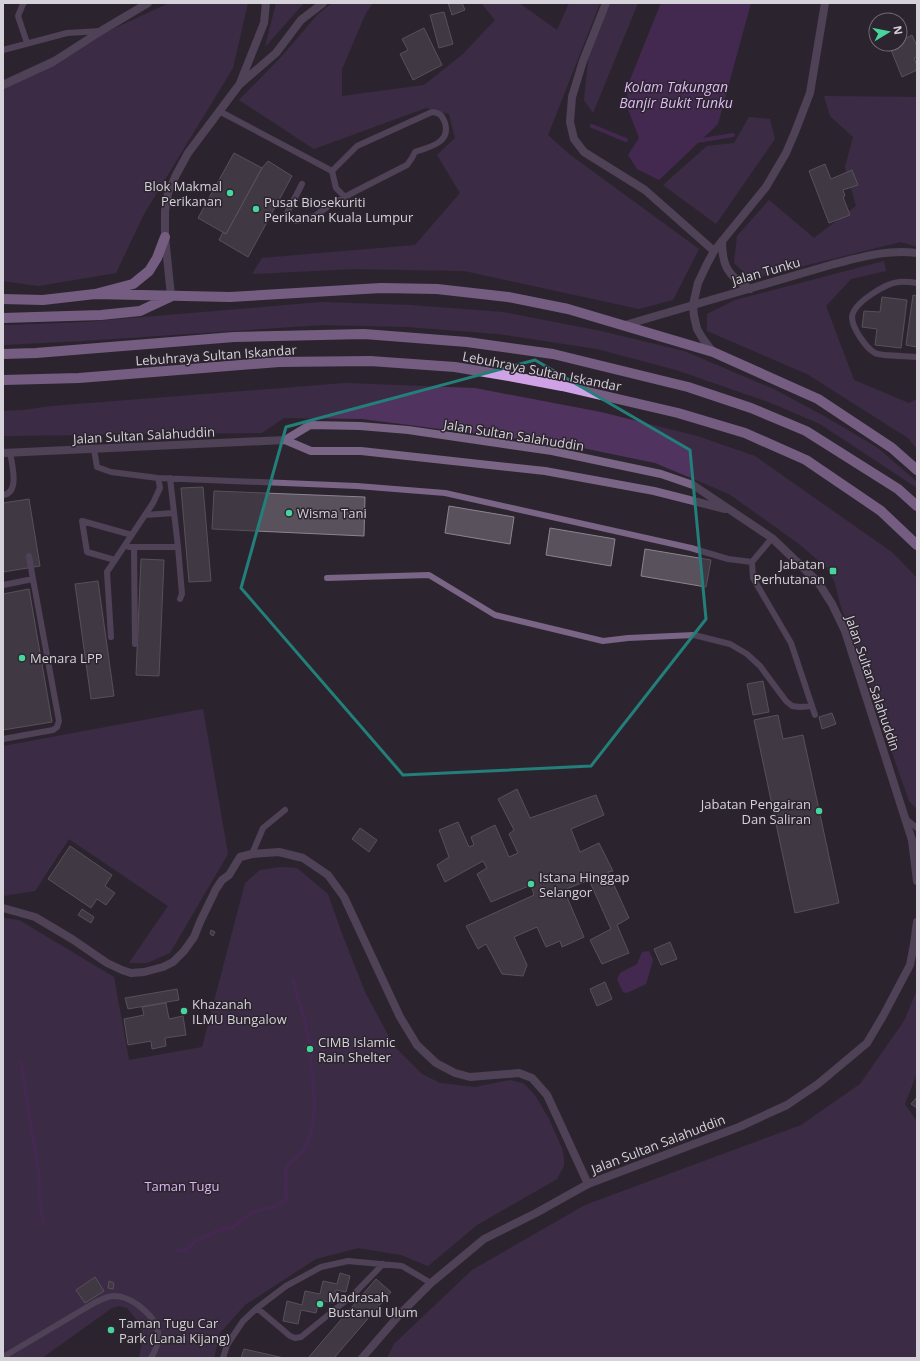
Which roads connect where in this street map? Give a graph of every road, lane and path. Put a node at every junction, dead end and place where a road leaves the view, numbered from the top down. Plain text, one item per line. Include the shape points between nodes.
1 (24, 3) edge
2 (148, 3) edge
3 (266, 3) edge
4 (323, 3) edge
5 (606, 3) edge
6 (825, 3) edge
7 (101, 31) junction
8 (27, 43) junction
9 (3, 50) edge
10 (3, 85) edge
11 (239, 85) junction
12 (219, 111) junction
13 (332, 171) junction
14 (302, 184) dead end
15 (345, 197) junction
16 (165, 237) junction
17 (722, 241) junction
18 (714, 252) junction
19 (917, 254) edge
20 (917, 283) edge
21 (750, 289) junction
22 (95, 294) junction
23 (171, 296) junction
24 (3, 299) edge
25 (693, 305) junction
26 (3, 318) edge
27 (625, 325) junction
28 (713, 352) junction
29 (3, 354) edge
30 (917, 357) edge
31 (3, 380) edge
32 (285, 440) junction
33 (94, 449) junction
34 (6, 452) edge
35 (917, 470) edge
36 (158, 478) junction
37 (170, 478) junction
38 (3, 496) edge
39 (917, 506) edge
40 (732, 511) junction
41 (174, 513) junction
42 (145, 514) junction
43 (132, 535) junction
44 (772, 538) junction
45 (917, 545) edge
46 (124, 547) junction
47 (134, 547) junction
48 (178, 547) junction
49 (29, 556) dead end
50 (115, 560) junction
51 (752, 562) junction
52 (327, 578) dead end
53 (33, 579) junction
54 (3, 584) edge
55 (180, 599) dead end
56 (111, 637) dead end
57 (135, 644) dead end
58 (812, 706) junction
59 (815, 715) dead end
60 (3, 739) edge
61 (285, 810) dead end
62 (906, 819) junction
63 (917, 828) edge
64 (252, 854) junction
65 (917, 881) edge
66 (3, 908) edge
67 (917, 922) edge
68 (588, 1184) junction
69 (383, 1264) junction
70 (431, 1283) junction
71 (258, 1308) junction
72 (3, 1357) edge
73 (151, 1358) edge
74 (223, 1358) edge
75 (362, 1358) edge

1 - 8 lane via 18,16
2 - 7 street
3 - 11 street via 264,23
4 - 11 street via 301,20 276,53
5 - 18 street via 583,60 572,97 570,122 574,139 584,152 645,190
6 - 17 street via 810,93 786,153 766,187
7 - 8 lane via 67,33
7 - 10 street via 53,62
8 - 9 lane
11 - 12 street
12 - 13 lane
12 - 16 street via 188,154 168,193
13 - 15 lane via 336,188
13 - 15 lane via 357,146 432,112 443,117 446,129 443,138 437,144 415,152 407,165
14 - 15 lane via 287,213 296,221 315,216
16 - 22 main road via 149,271 137,281
16 - 23 street
17 - 18 street
17 - 21 street via 722,254 727,269 737,281
18 - 25 street via 698,284
19 - 21 street, Jalan Tunku via 891,252 864,256
20 - 30 lane via 898,282 883,286 856,308 852,318 858,333 876,354
21 - 25 street, Jalan Tunku
22 - 23 main road
22 - 24 main road via 43,300
23 - 26 main road via 140,311 86,316
23 - 27 main road via 230,297 381,288 437,289 508,297 582,312
25 - 27 street, Jalan Tunku
25 - 28 street via 697,329
27 - 28 main road
28 - 35 main road via 818,399 892,448
29 - 39 main road, Lebuhraya Sultan Iskandar via 234,337 364,334 467,342 553,354 688,387 751,408 806,431 898,489
31 - 45 main road, Lebuhraya Sultan Iskandar via 79,378 279,362 370,361 455,367 509,376 670,412 745,433 806,460 881,511
32 - 33 street, Jalan Sultan Salahuddin
32 - 40 street, Jalan Sultan Salahuddin via 311,451 360,451 545,471 654,491
32 - 40 street, Jalan Sultan Salahuddin via 310,425 360,426 408,430 552,451 661,474 693,485
33 - 34 street, Jalan Sultan Salahuddin
33 - 36 lane via 97,467 111,472
34 - 38 lane via 14,486 12,491
36 - 37 lane
36 - 42 lane via 160,488
37 - 41 lane
37 - 51 lane via 357,486 445,493 691,548 728,559
40 - 44 street, Jalan Sultan Salahuddin
41 - 42 lane
41 - 48 lane
42 - 43 lane
43 - 46 lane
43 - 50 lane via 82,522 86,552
44 - 51 lane
44 - 62 street, Jalan Sultan Salahuddin via 818,582 836,612 845,631
46 - 47 lane
46 - 50 lane
47 - 48 lane
47 - 57 lane
48 - 55 lane via 182,594
49 - 53 lane
50 - 56 lane via 107,572
51 - 58 lane via 753,578 791,643
52 - 58 lane via 429,576 495,615 603,641 694,635 730,644 760,666 792,706
53 - 54 lane
53 - 60 lane via 59,721 53,730
58 - 59 lane
61 - 64 lane via 263,828
62 - 63 lane
62 - 65 street, Jalan Sultan Salahuddin via 912,840
64 - 66 street via 240,857 229,875 222,880 194,937 184,951 163,967 144,972 131,973 117,968 35,917
64 - 68 street via 285,853 303,858 328,875 344,897 400,1017 417,1045 436,1063 455,1073 470,1077 519,1073 532,1078 546,1095
67 - 68 street, Jalan Sultan Salahuddin via 910,965 884,1016 867,1043 818,1084 787,1105 739,1126
68 - 70 street, Jalan Sultan Salahuddin via 536,1214 484,1239
69 - 70 lane via 402,1266
69 - 71 lane via 348,1261 321,1267 286,1286
69 - 71 lane via 354,1294 301,1337 290,1336
70 - 75 street, Jalan Sultan Salahuddin
71 - 74 lane via 243,1321 227,1345
72 - 73 lane via 94,1303 114,1296 134,1302 150,1314 156,1323 158,1348

